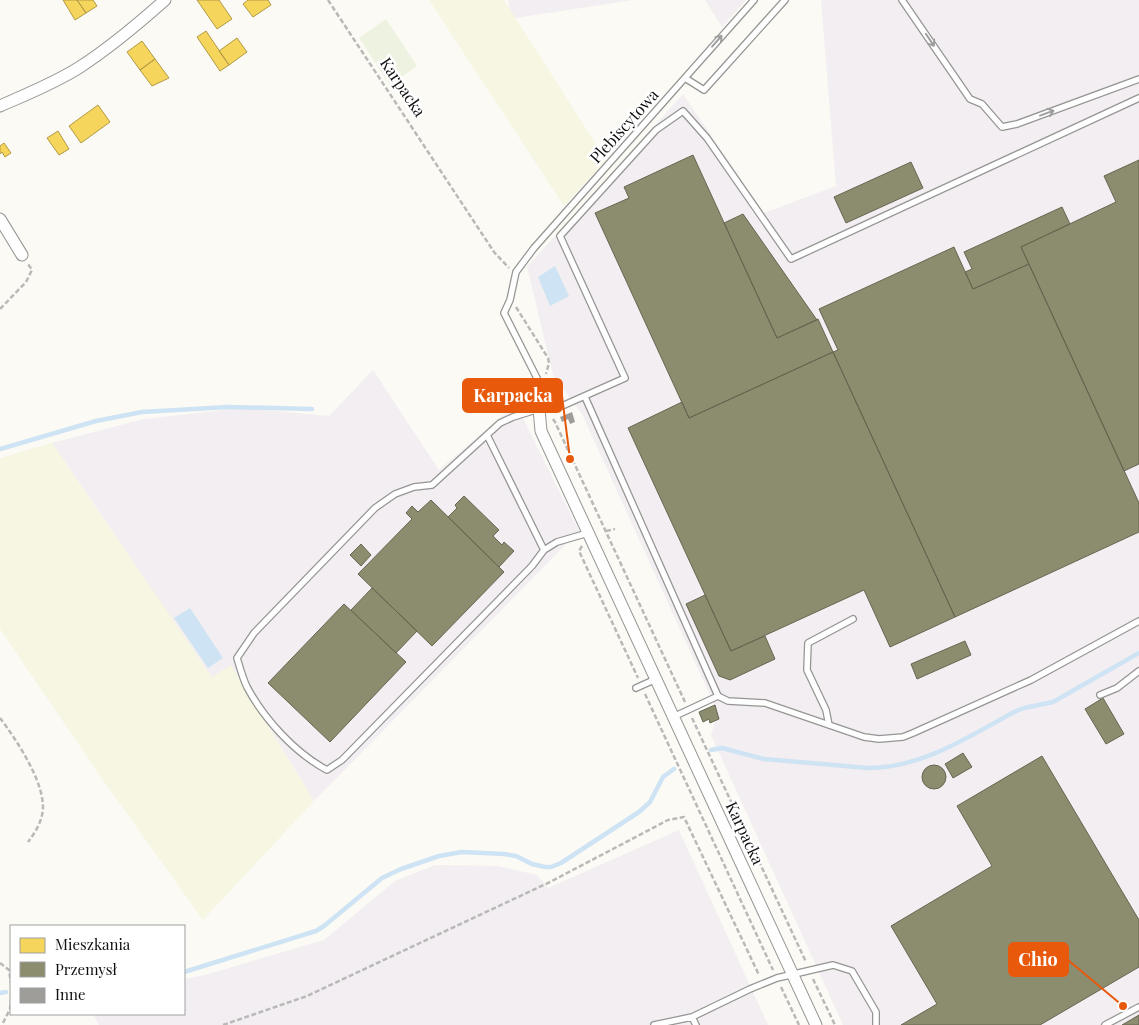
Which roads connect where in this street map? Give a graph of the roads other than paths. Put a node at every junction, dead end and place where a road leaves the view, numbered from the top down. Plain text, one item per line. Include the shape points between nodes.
1 (166, 0) edge
2 (754, 0) edge
3 (785, 0) edge
4 (902, 0) edge
5 (685, 78) junction
6 (1139, 79) edge
7 (1139, 98) edge
8 (0, 106) edge
9 (0, 219) edge
10 (22, 255) road end
11 (516, 272) joint
12 (585, 397) junction
13 (539, 409) junction
14 (487, 436) junction
15 (588, 534) junction
16 (544, 550) junction
17 (853, 619) dead end
18 (1139, 621) edge
19 (1139, 671) edge
20 (656, 679) junction
21 (639, 687) road end
22 (1100, 695) dead end
23 (718, 696) junction
24 (673, 716) junction
25 (829, 725) junction
26 (793, 974) junction
27 (1139, 1006) edge
28 (692, 1017) junction
29 (654, 1025) edge
30 (696, 1025) edge
31 (816, 1025) edge
32 (876, 1025) edge
33 (1105, 1025) edge

1 - 8 street via 128,34 80,67
5 -> 2 lane, Plebiscytowa
3 - 5 lane via 704,90
4 -> 6 lane via 970,100 982,104 1002,127
5 - 11 lane, Plebiscytowa
7 - 12 lane via 791,259 707,138 683,111 656,130 560,236 624,378
9 - 10 street
11 - 13 lane, Karpacka via 504,313 542,388
12 - 13 lane via 562,406
12 - 23 lane
13 - 14 lane via 513,417
13 - 15 street, Karpacka via 541,431
14 - 16 lane
14 - 16 lane via 432,484 395,494 375,508 254,633 237,658 246,686 268,721 312,762 327,770 342,760
15 - 16 lane via 557,542
15 - 20 street, Karpacka
17 - 25 lane via 808,643 807,670 826,710
18 - 25 lane via 1031,680 903,737 864,738
19 - 22 lane via 1117,688
20 - 21 lane
20 - 24 street, Karpacka
23 - 24 lane
23 - 25 lane via 728,701 765,703
24 - 26 street, Karpacka
26 - 28 lane via 764,983
26 - 31 street, Karpacka
26 - 32 lane via 833,965 852,971 876,1012
27 - 33 lane
28 - 29 lane
28 - 30 lane

